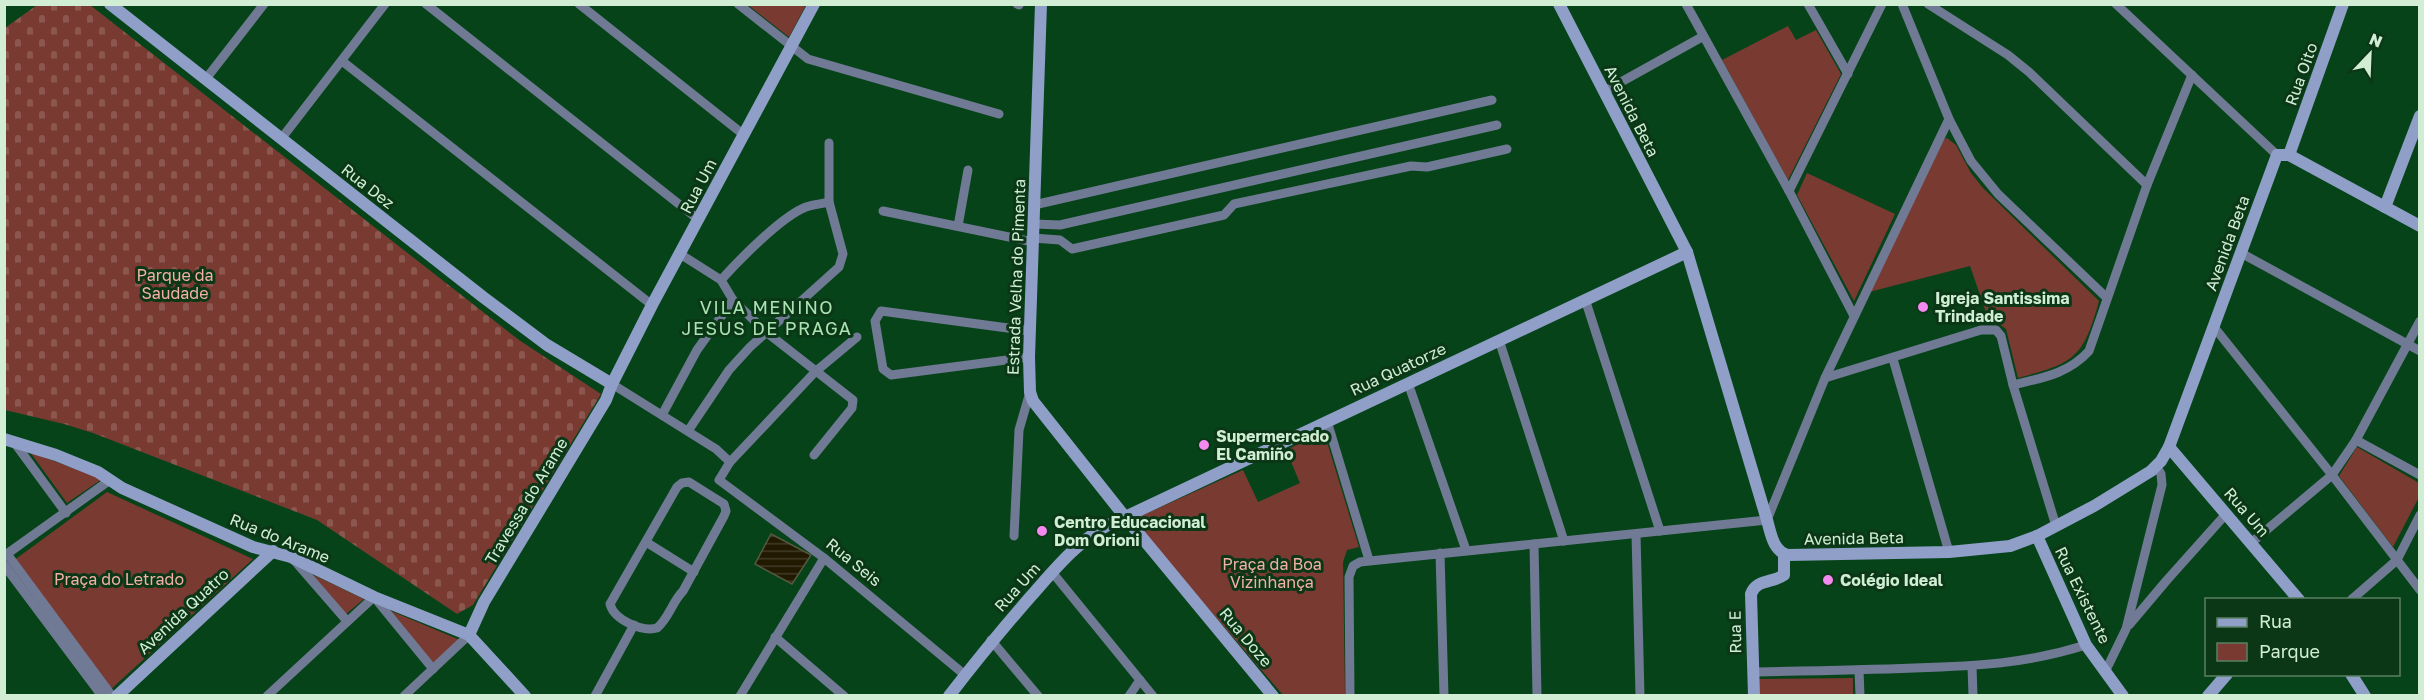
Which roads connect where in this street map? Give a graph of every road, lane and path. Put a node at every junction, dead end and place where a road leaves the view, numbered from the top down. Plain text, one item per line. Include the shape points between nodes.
1 (110, 4) edge
2 (264, 4) edge
3 (386, 4) edge
4 (426, 4) edge
5 (579, 4) edge
6 (738, 4) edge
7 (814, 4) edge
8 (1041, 4) edge
9 (1559, 4) edge
10 (1686, 4) edge
11 (1808, 4) edge
12 (1882, 4) edge
13 (1902, 4) edge
14 (1928, 4) edge
15 (2115, 4) edge
16 (2343, 4) edge
17 (1702, 37) junction
18 (791, 47) junction
19 (342, 61) junction
20 (1848, 74) junction
21 (2192, 75) junction
22 (206, 80) junction
23 (1604, 92) junction
24 (1492, 100) dead end
25 (999, 114) dead end
26 (2420, 116) edge
27 (1949, 119) junction
28 (1497, 125) dead end
29 (744, 135) junction
30 (281, 139) junction
31 (829, 143) dead end
32 (1507, 149) dead end
33 (2283, 155) junction
34 (968, 170) dead end
35 (2147, 185) junction
36 (1788, 191) junction
37 (830, 202) junction
38 (1034, 205) junction
39 (2385, 207) junction
40 (883, 211) dead end
41 (699, 220) junction
42 (1034, 224) junction
43 (958, 226) junction
44 (2420, 226) edge
45 (1033, 240) junction
46 (1687, 252) junction
47 (2241, 253) junction
48 (680, 254) junction
49 (721, 280) junction
50 (2107, 298) junction
51 (1585, 299) junction
52 (733, 300) junction
53 (652, 305) junction
54 (1854, 316) junction
55 (2420, 321) edge
56 (2214, 327) junction
57 (1030, 331) junction
58 (766, 332) junction
59 (857, 337) dead end
60 (1499, 340) junction
61 (2407, 344) junction
62 (2420, 351) edge
63 (1029, 357) junction
64 (1893, 358) junction
65 (815, 372) junction
66 (1825, 378) junction
67 (1408, 383) junction
68 (612, 384) junction
69 (2013, 385) junction
70 (1030, 392) junction
71 (662, 415) junction
72 (1327, 421) junction
73 (688, 430) junction
74 (2356, 440) junction
75 (8, 441) edge
76 (2169, 447) junction
77 (814, 455) dead end
78 (730, 462) junction
79 (2156, 466) junction
80 (2332, 475) junction
81 (2420, 475) edge
82 (110, 480) junction
83 (66, 513) junction
84 (2226, 514) junction
85 (2420, 515) edge
86 (1125, 517) junction
87 (1767, 520) junction
88 (2056, 526) junction
89 (1660, 531) junction
90 (1636, 534) junction
91 (1014, 536) dead end
92 (2037, 536) junction
93 (1564, 541) junction
94 (646, 542) junction
95 (2251, 543) junction
96 (1534, 544) junction
97 (253, 547) junction
98 (1466, 550) junction
99 (273, 551) junction
100 (1949, 552) junction
101 (1440, 553) junction
102 (1784, 554) junction
103 (6, 555) edge
104 (291, 558) junction
105 (824, 558) junction
106 (1369, 560) junction
107 (2397, 560) junction
108 (260, 562) junction
109 (4, 565) edge
110 (694, 572) junction
111 (1052, 572) junction
112 (2420, 590) edge
113 (374, 597) junction
114 (2296, 598) edge
115 (2353, 598) edge
116 (347, 621) junction
117 (634, 625) junction
118 (2126, 629) junction
119 (469, 635) junction
120 (775, 637) junction
121 (991, 640) junction
122 (2086, 645) junction
123 (1972, 666) junction
124 (433, 669) junction
125 (1859, 670) junction
126 (1753, 672) junction
127 (2105, 672) junction
128 (965, 675) junction
129 (2226, 676) edge
130 (2352, 676) edge
131 (1140, 680) junction
132 (102, 696) edge
133 (114, 696) edge
134 (267, 696) edge
135 (404, 696) edge
136 (525, 696) edge
137 (595, 696) edge
138 (740, 696) edge
139 (844, 696) edge
140 (950, 696) edge
141 (1038, 696) edge
142 (1129, 696) edge
143 (1153, 696) edge
144 (1273, 696) edge
145 (1350, 696) edge
146 (1444, 696) edge
147 (1537, 696) edge
148 (1640, 696) edge
149 (1754, 696) edge
150 (1860, 696) edge
151 (1973, 696) edge
152 (2123, 696) edge
153 (2208, 696) edge
154 (2365, 696) edge

1 - 22 street, Rua Dez
2 - 22 street
3 - 19 street
4 - 41 street
5 - 29 street
6 - 18 street
7 - 18 street, Rua Um
8 - 38 street, Estrada Velha do Pimenta
9 - 23 street, Avenida Beta
10 - 17 street
11 - 20 street
12 - 20 street
13 - 27 street
14 - 35 street via 2029,72
15 - 21 street
16 - 33 street, Rua Oito
17 - 23 street
17 - 36 street
18 - 25 street via 808,59
18 - 29 street, Rua Um
19 - 30 street
19 - 53 street
20 - 36 street
21 - 33 street
21 - 35 street
22 - 30 street, Rua Dez
23 - 46 street, Avenida Beta
24 - 38 street
26 - 39 street
27 - 50 street via 1984,178
27 - 54 street
28 - 42 street via 1060,225
29 - 41 street, Rua Um
30 - 68 street, Rua Dez via 538,338
31 - 37 street
32 - 45 street via 1234,204 1224,215 1072,249 1060,240
33 - 39 street
33 - 47 street, Avenida Beta
34 - 43 street
35 - 50 street
36 - 54 street
37 - 49 street via 807,207 791,216
37 - 58 street via 843,254 839,267
38 - 42 street, Estrada Velha do Pimenta
39 - 44 street
40 - 43 street
41 - 48 street, Rua Um
42 - 45 street, Estrada Velha do Pimenta
43 - 45 street
45 - 57 street, Estrada Velha do Pimenta
46 - 51 street, Rua Quatorze
46 - 87 street, Avenida Beta
47 - 56 street, Avenida Beta
47 - 61 street
48 - 49 street
48 - 53 street, Rua Um
49 - 52 street
50 - 69 street via 2093,342 2081,360 2058,374
51 - 60 street, Rua Quatorze
51 - 89 street
52 - 58 street
52 - 71 street via 697,350
53 - 68 street, Rua Um
54 - 66 street
55 - 61 street
56 - 76 street, Avenida Beta
56 - 80 street
57 - 63 street, Estrada Velha do Pimenta
57 - 63 street via 881,311 875,321 883,369 891,375
58 - 65 street
58 - 73 street via 729,370
59 - 65 street
60 - 67 street, Rua Quatorze
60 - 93 street
61 - 62 street
61 - 74 street
63 - 70 street, Estrada Velha do Pimenta
64 - 66 street
64 - 69 street via 1996,330 2001,336
64 - 100 street
65 - 77 street via 853,400 852,408
65 - 78 street
66 - 87 street
67 - 72 street, Rua Quatorze
67 - 98 street
68 - 71 street
68 - 119 street, Travessa do Arame
69 - 88 street
70 - 86 street, Estrada Velha do Pimenta via 1041,414
70 - 91 street via 1019,430
71 - 73 street
72 - 86 street, Rua Quatorze
72 - 106 street
73 - 78 street
74 - 80 street
74 - 81 street
75 - 82 street, Rua do Arame via 64,458
75 - 83 street
76 - 79 street, Avenida Beta
76 - 84 street, Rua Um
78 - 105 street, Rua Seis via 719,480
79 - 88 street, Avenida Beta
79 - 118 street via 2162,485
80 - 95 street
80 - 107 street
82 - 83 street
82 - 97 street, Rua do Arame
83 - 103 street
84 - 95 street, Rua Um
84 - 118 street
85 - 107 street
86 - 111 street, Rua Um via 1088,537
86 - 144 street, Rua Doze
87 - 89 street
87 - 102 street, Avenida Beta via 1776,546
88 - 92 street, Avenida Beta
89 - 90 street
90 - 93 street
90 - 148 street
92 - 100 street, Avenida Beta via 1997,549
92 - 122 street, Rua Existente
93 - 96 street
94 - 110 street
94 - 110 street via 682,483 689,482 724,504 726,511
94 - 117 street via 610,604 612,610
95 - 114 street, Rua Um
96 - 98 street
96 - 147 street
97 - 99 street, Rua do Arame
97 - 108 street via 261,554
98 - 101 street
99 - 104 street, Rua do Arame
99 - 108 street, Avenida Quatro
100 - 102 street, Avenida Beta
101 - 106 street
101 - 146 street
102 - 126 street, Rua E via 1782,577 1758,584 1752,590
103 - 133 street
104 - 113 street, Rua do Arame
104 - 116 street
105 - 120 street
105 - 128 street, Rua Seis
106 - 145 street via 1356,563 1349,577
107 - 112 street
107 - 115 street
108 - 133 street, Avenida Quatro
109 - 132 street
110 - 117 street via 661,624 652,629
111 - 121 street, Rua Um
111 - 131 street
113 - 116 street
113 - 119 street, Rua do Arame
113 - 124 street
116 - 134 street
117 - 137 street
118 - 127 street
119 - 124 street
119 - 136 street, Rua do Arame
120 - 138 street
120 - 139 street
121 - 128 street, Rua Um
121 - 141 street
122 - 123 street via 2049,657
122 - 127 street, Rua Existente
123 - 125 street
123 - 151 street
124 - 135 street
125 - 126 street
125 - 150 street
126 - 149 street, Rua E
127 - 152 street, Rua Existente
128 - 140 street, Rua Um
129 - 153 street
130 - 154 street
131 - 142 street
131 - 143 street

